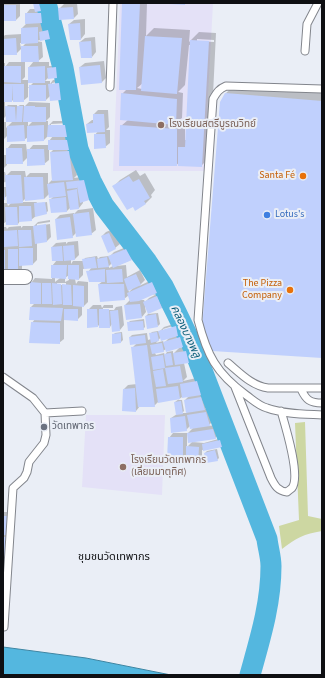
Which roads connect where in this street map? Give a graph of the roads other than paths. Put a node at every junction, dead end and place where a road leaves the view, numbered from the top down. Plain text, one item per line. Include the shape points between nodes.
1 (113, 3) edge
2 (318, 3) edge
3 (306, 51) dead end
4 (110, 87) dead end
5 (322, 89) edge
6 (3, 277) edge
7 (24, 277) dead end
8 (228, 363) dead end
9 (3, 377) edge
10 (235, 387) junction
11 (301, 388) junction
12 (322, 388) edge
13 (322, 403) edge
14 (281, 411) junction
15 (82, 412) dead end
16 (45, 413) junction
17 (322, 415) edge
18 (4, 628) edge

1 - 4 lane
2 - 3 lane via 307,24
5 - 10 lane via 226,86 221,88 214,99 198,320 211,359
6 - 7 street
8 - 11 lane via 260,387
9 - 16 lane via 33,398
10 - 14 lane via 259,405
10 - 14 lane via 271,478 281,491 288,492 295,482 294,459
11 - 12 lane
11 - 13 lane via 309,401
14 - 17 lane
15 - 16 lane
16 - 18 lane via 44,443 34,454 24,478 13,488 11,494

